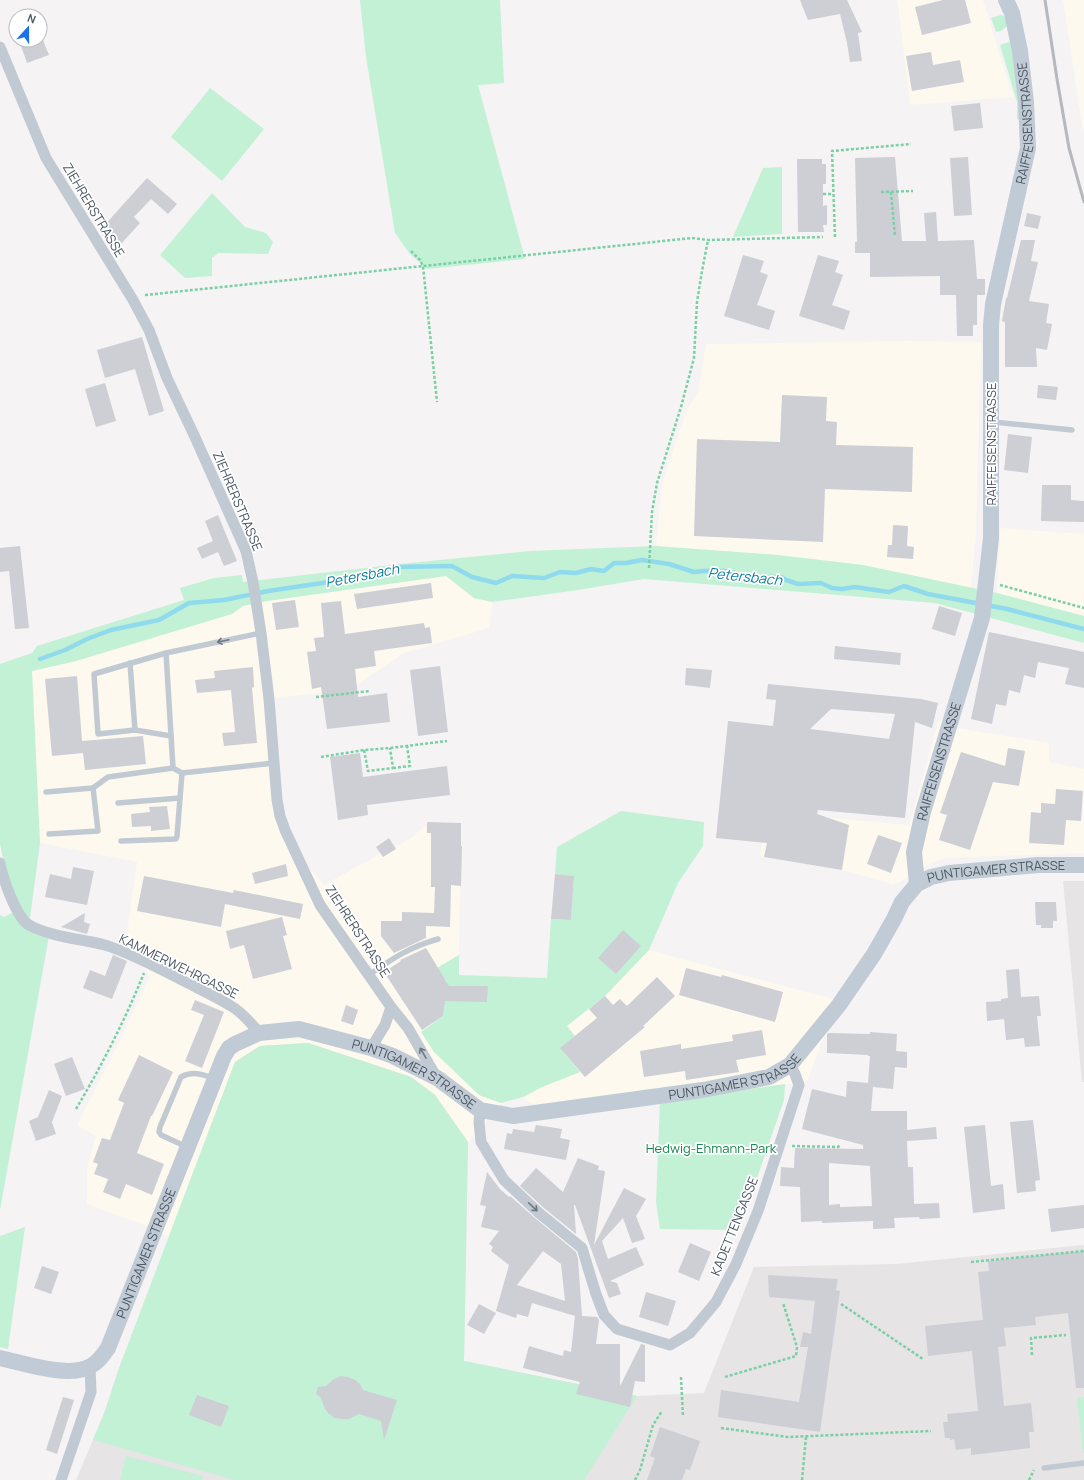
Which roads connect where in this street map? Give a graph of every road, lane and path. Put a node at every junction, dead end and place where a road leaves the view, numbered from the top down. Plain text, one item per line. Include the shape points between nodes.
1 (1006, 0) edge
2 (0, 47) edge
3 (911, 144) dead end
4 (881, 192) dead end
5 (891, 192) junction
6 (913, 192) dead end
7 (823, 194) dead end
8 (833, 194) junction
9 (895, 236) dead end
10 (823, 237) dead end
11 (835, 237) dead end
12 (708, 240) junction
13 (411, 251) dead end
14 (423, 266) junction
15 (133, 300) junction
16 (437, 402) dead end
17 (992, 422) junction
18 (1072, 430) dead end
19 (649, 568) dead end
20 (986, 584) junction
21 (1084, 608) edge
22 (261, 633) junction
23 (166, 653) junction
24 (130, 663) junction
25 (370, 691) dead end
26 (316, 697) dead end
27 (135, 730) junction
28 (171, 736) junction
29 (447, 741) dead end
30 (407, 746) junction
31 (390, 748) junction
32 (364, 750) junction
33 (321, 757) dead end
34 (274, 763) junction
35 (172, 768) junction
36 (393, 768) junction
37 (182, 773) junction
38 (93, 788) junction
39 (46, 792) dead end
40 (180, 798) junction
41 (118, 804) dead end
42 (49, 834) dead end
43 (121, 840) dead end
44 (0, 863) edge
45 (1084, 865) edge
46 (917, 884) junction
47 (438, 939) dead end
48 (148, 963) junction
49 (369, 975) junction
50 (391, 1006) junction
51 (259, 1033) junction
52 (371, 1048) junction
53 (790, 1066) junction
54 (437, 1078) junction
55 (215, 1079) junction
56 (76, 1109) dead end
57 (480, 1110) junction
58 (780, 1143) junction
59 (840, 1145) dead end
60 (188, 1147) junction
61 (1084, 1251) edge
62 (970, 1262) dead end
63 (783, 1303) dead end
64 (841, 1304) dead end
65 (1066, 1335) dead end
66 (1032, 1355) dead end
67 (0, 1358) edge
68 (923, 1359) dead end
69 (90, 1367) junction
70 (681, 1377) dead end
71 (726, 1378) dead end
72 (662, 1411) dead end
73 (683, 1417) dead end
74 (721, 1428) dead end
75 (931, 1430) dead end
76 (806, 1437) junction
77 (1084, 1463) edge
78 (1044, 1468) dead end
79 (1035, 1469) dead end
80 (61, 1480) edge
81 (635, 1480) edge
82 (802, 1480) edge
83 (1029, 1480) edge

1 - 17 main road, RAIFFEISENSTRASSE via 1012,13 1020,51 1028,148 993,304
2 - 15 street, ZIEHRERSTRASSE via 46,158
3 - 8 path via 832,150
4 - 5 path
5 - 6 path
5 - 9 path
7 - 8 path
8 - 11 path
10 - 12 path
12 - 14 path via 692,238
12 - 19 path via 697,302 694,358 657,483 652,512
13 - 14 path
14 - 15 path via 143,296
14 - 16 path
15 - 22 street, ZIEHRERSTRASSE via 149,330 166,378 246,551 254,582
17 - 18 lane
17 - 20 main road, RAIFFEISENSTRASSE via 991,538
20 - 21 path
20 - 46 main road, RAIFFEISENSTRASSE via 982,618 923,812 914,852
22 -> 23 lane
22 - 34 street, ZIEHRERSTRASSE
23 - 24 lane
23 - 28 lane
24 - 27 lane
24 - 27 lane via 94,674 98,734
25 - 26 path
27 - 28 lane
28 - 35 lane
29 - 30 path
30 - 31 path
30 - 36 path via 410,766
31 - 32 path
31 - 36 path
32 - 33 path
32 - 36 path via 368,771
34 - 37 lane
34 - 49 street, ZIEHRERSTRASSE via 280,816 293,846 320,905
35 - 37 lane
35 - 38 lane via 108,777
37 - 40 lane
38 - 39 lane
38 - 42 lane via 98,832
40 - 41 lane
40 - 43 lane via 176,839
44 - 48 street, KAMMERWEHRGASSE via 8,892 29,925 106,946
45 - 46 main road, PUNTIGAMER STRASSE via 949,873 931,877
46 - 53 main road, PUNTIGAMER STRASSE via 902,902 874,954 839,1005
47 - 49 lane via 418,944
48 - 51 street, KAMMERWEHRGASSE via 232,1006
48 - 56 path via 129,1010
49 - 50 street, ZIEHRERSTRASSE
50 - 52 street via 385,1024
54 -> 50 street, ZIEHRERSTRASSE via 408,1028
51 - 52 main road, PUNTIGAMER STRASSE via 299,1028
51 - 55 main road, PUNTIGAMER STRASSE via 229,1048
52 - 54 main road, PUNTIGAMER STRASSE
53 - 57 main road, PUNTIGAMER STRASSE via 769,1077 703,1090 513,1116
53 - 58 street, KADETTENGASSE via 799,1085
54 - 57 main road, PUNTIGAMER STRASSE
55 - 60 main road, PUNTIGAMER STRASSE
55 - 60 lane via 194,1073 185,1074 178,1081 159,1132 169,1140
57 -> 58 street, KADETTENGASSE via 481,1142 504,1180 582,1248 604,1315 617,1330 670,1345 690,1333 716,1302 736,1264 758,1211
58 - 59 path via 799,1146
60 - 69 main road, PUNTIGAMER STRASSE via 108,1348
61 - 62 path
63 - 71 path via 797,1346 796,1356
64 - 68 path
65 - 66 path via 1032,1338
67 - 69 main road via 70,1372
69 - 80 street via 91,1392
70 - 73 path
72 - 81 path via 654,1425
74 - 76 path
75 - 76 path
76 - 82 path
77 - 78 lane
79 - 83 path

